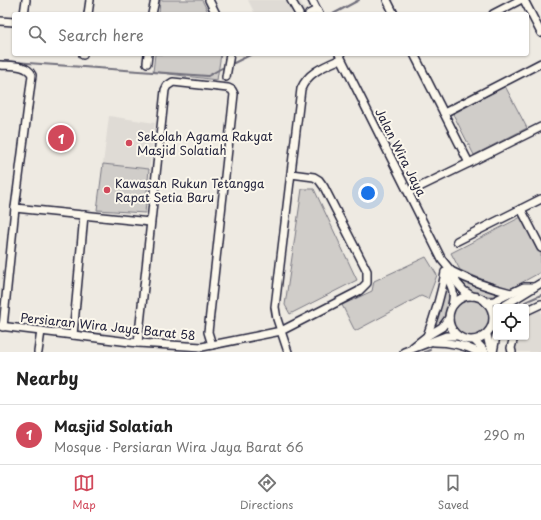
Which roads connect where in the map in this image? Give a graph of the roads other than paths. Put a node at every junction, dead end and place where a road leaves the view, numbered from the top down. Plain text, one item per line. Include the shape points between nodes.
1 (26, 0) edge
2 (90, 0) edge
3 (155, 0) edge
4 (209, 0) edge
5 (292, 0) edge
6 (312, 0) edge
7 (387, 0) edge
8 (520, 0) edge
9 (524, 0) edge
10 (24, 12) edge
11 (88, 12) edge
12 (152, 12) edge
13 (215, 12) edge
14 (298, 12) edge
15 (318, 12) edge
16 (393, 12) edge
17 (496, 12) edge
18 (0, 21) edge
19 (12, 22) edge
20 (541, 33) edge
21 (148, 56) edge
22 (230, 56) edge
23 (340, 56) edge
24 (415, 56) edge
25 (147, 63) dead end
26 (541, 63) edge
27 (0, 65) edge
28 (226, 76) dead end
29 (444, 113) junction
30 (541, 127) edge
31 (470, 163) junction
32 (291, 174) junction
33 (409, 192) junction
34 (541, 199) edge
35 (16, 208) junction
36 (521, 209) junction
37 (84, 215) junction
38 (150, 222) junction
39 (457, 241) dead end
40 (541, 248) edge
41 (448, 272) junction
42 (541, 283) edge
43 (534, 287) junction
44 (511, 293) junction
45 (472, 296) junction
46 (486, 302) junction
47 (509, 304) edge
48 (541, 304) edge
49 (452, 306) junction
50 (529, 310) edge
51 (493, 312) edge
52 (448, 318) junction
53 (493, 323) edge
54 (2, 327) edge
55 (41, 331) junction
56 (281, 331) junction
57 (73, 335) junction
58 (487, 335) junction
59 (457, 336) junction
60 (429, 339) junction
61 (475, 340) junction
62 (495, 340) edge
63 (513, 340) edge
64 (138, 343) junction
65 (212, 345) junction
66 (407, 351) edge
67 (38, 352) edge
68 (288, 352) edge
69 (478, 352) edge
70 (485, 352) edge
71 (493, 352) edge
72 (512, 352) edge

1 - 10 street
2 - 11 street
3 - 12 street
4 - 13 street
5 - 14 street
6 - 15 street
7 - 16 street
8 - 17 street
9 - 20 street
18 - 19 street
21 - 25 street
22 - 28 street
23 - 32 street via 308,77 301,89
23 - 33 street, Jalan Wira Jaya
24 - 29 street
26 - 29 street
27 - 35 street via 23,67 32,75
29 - 31 street
30 - 31 street
31 - 33 street
32 - 56 street via 275,307
32 - 56 street, Persiaran Wira Jaya Barat 58 via 314,177 324,187 367,271 367,283 359,291
33 - 41 street, Jalan Wira Jaya
34 - 36 street
35 - 37 street
35 - 54 street
36 - 39 street
36 - 40 street
37 - 38 street
37 - 57 street
38 - 64 street
38 - 65 street via 167,86 173,82 232,90 234,99 208,332
41 - 44 street
41 - 45 street, Jalan Wira Jaya via 464,291
41 - 49 street, Jalan Wira Jaya via 454,296
41 - 60 street
42 - 43 street
43 - 44 street
43 - 47 street
44 - 46 street
45 - 46 street
45 - 49 street via 462,298
46 - 51 street
48 - 50 street
49 - 52 street
52 - 59 street via 452,331
52 - 60 street
53 - 58 street
54 - 55 street, Persiaran Wira Jaya Barat 58
55 - 57 street, Persiaran Wira Jaya Barat 58
55 - 67 street
56 - 65 street, Persiaran Wira Jaya Barat 58
56 - 68 street
57 - 64 street, Persiaran Wira Jaya Barat 58
58 - 61 street
58 - 71 street
59 - 60 street
59 - 61 street via 469,341
60 - 66 street
60 - 69 street
61 - 70 street
62 - 71 street
63 - 72 street
64 - 65 street, Persiaran Wira Jaya Barat 58 via 202,347

